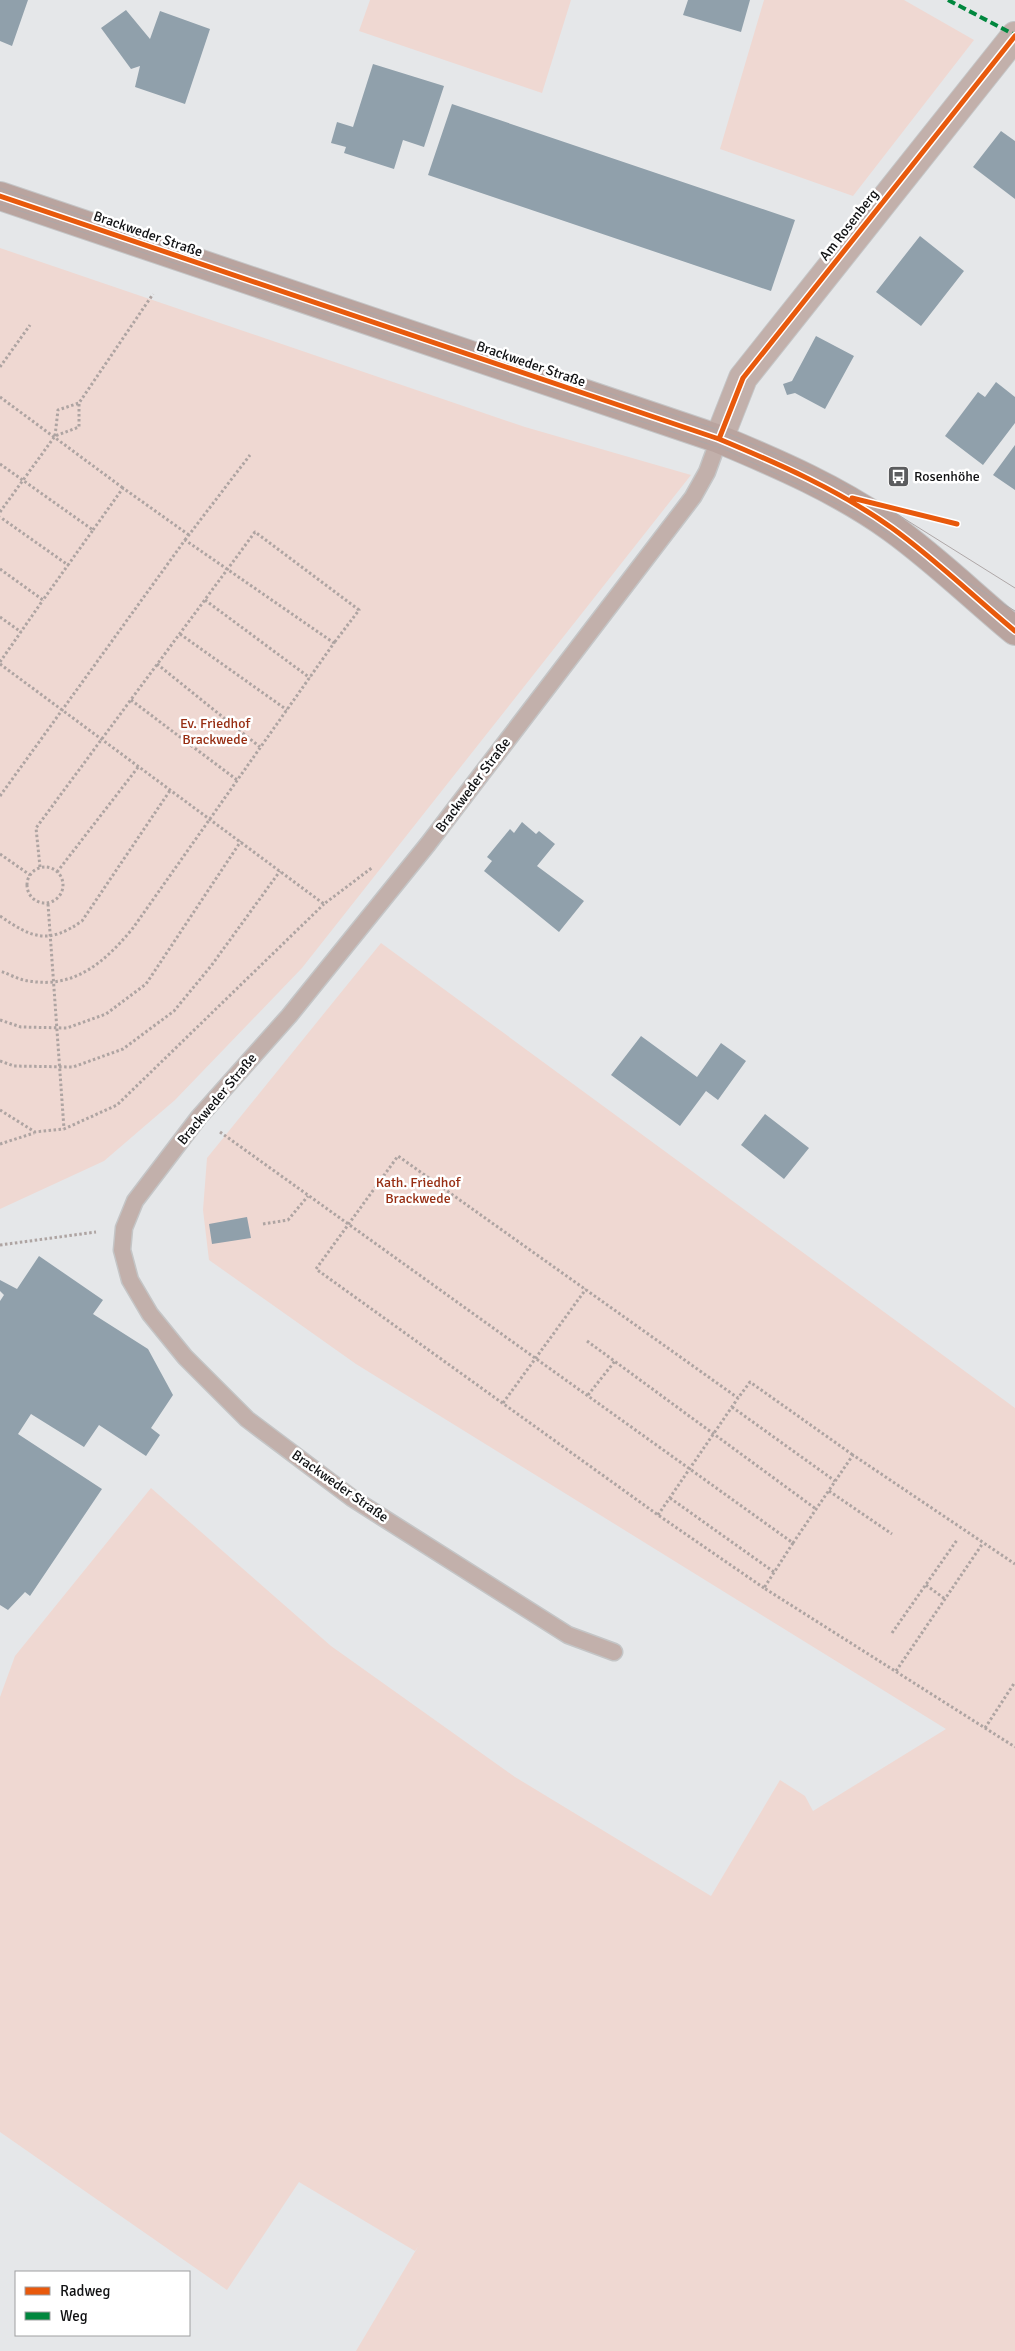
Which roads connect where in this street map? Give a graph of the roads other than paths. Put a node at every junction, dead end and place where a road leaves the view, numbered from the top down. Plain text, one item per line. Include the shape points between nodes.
1 (1015, 36) edge
2 (0, 196) edge
3 (719, 439) junction
4 (1015, 631) edge
5 (614, 1652) dead end

1 - 3 street, Am Rosenberg via 743,378
2 - 3 street, Brackweder Straße
3 - 4 street, Brackweder Straße via 840,494 892,528
3 - 5 lane, Brackweder Straße via 707,472 693,497 440,828 289,1016 199,1117 135,1201 124,1228 122,1250 130,1280 150,1314 185,1358 247,1418 352,1498 568,1635

